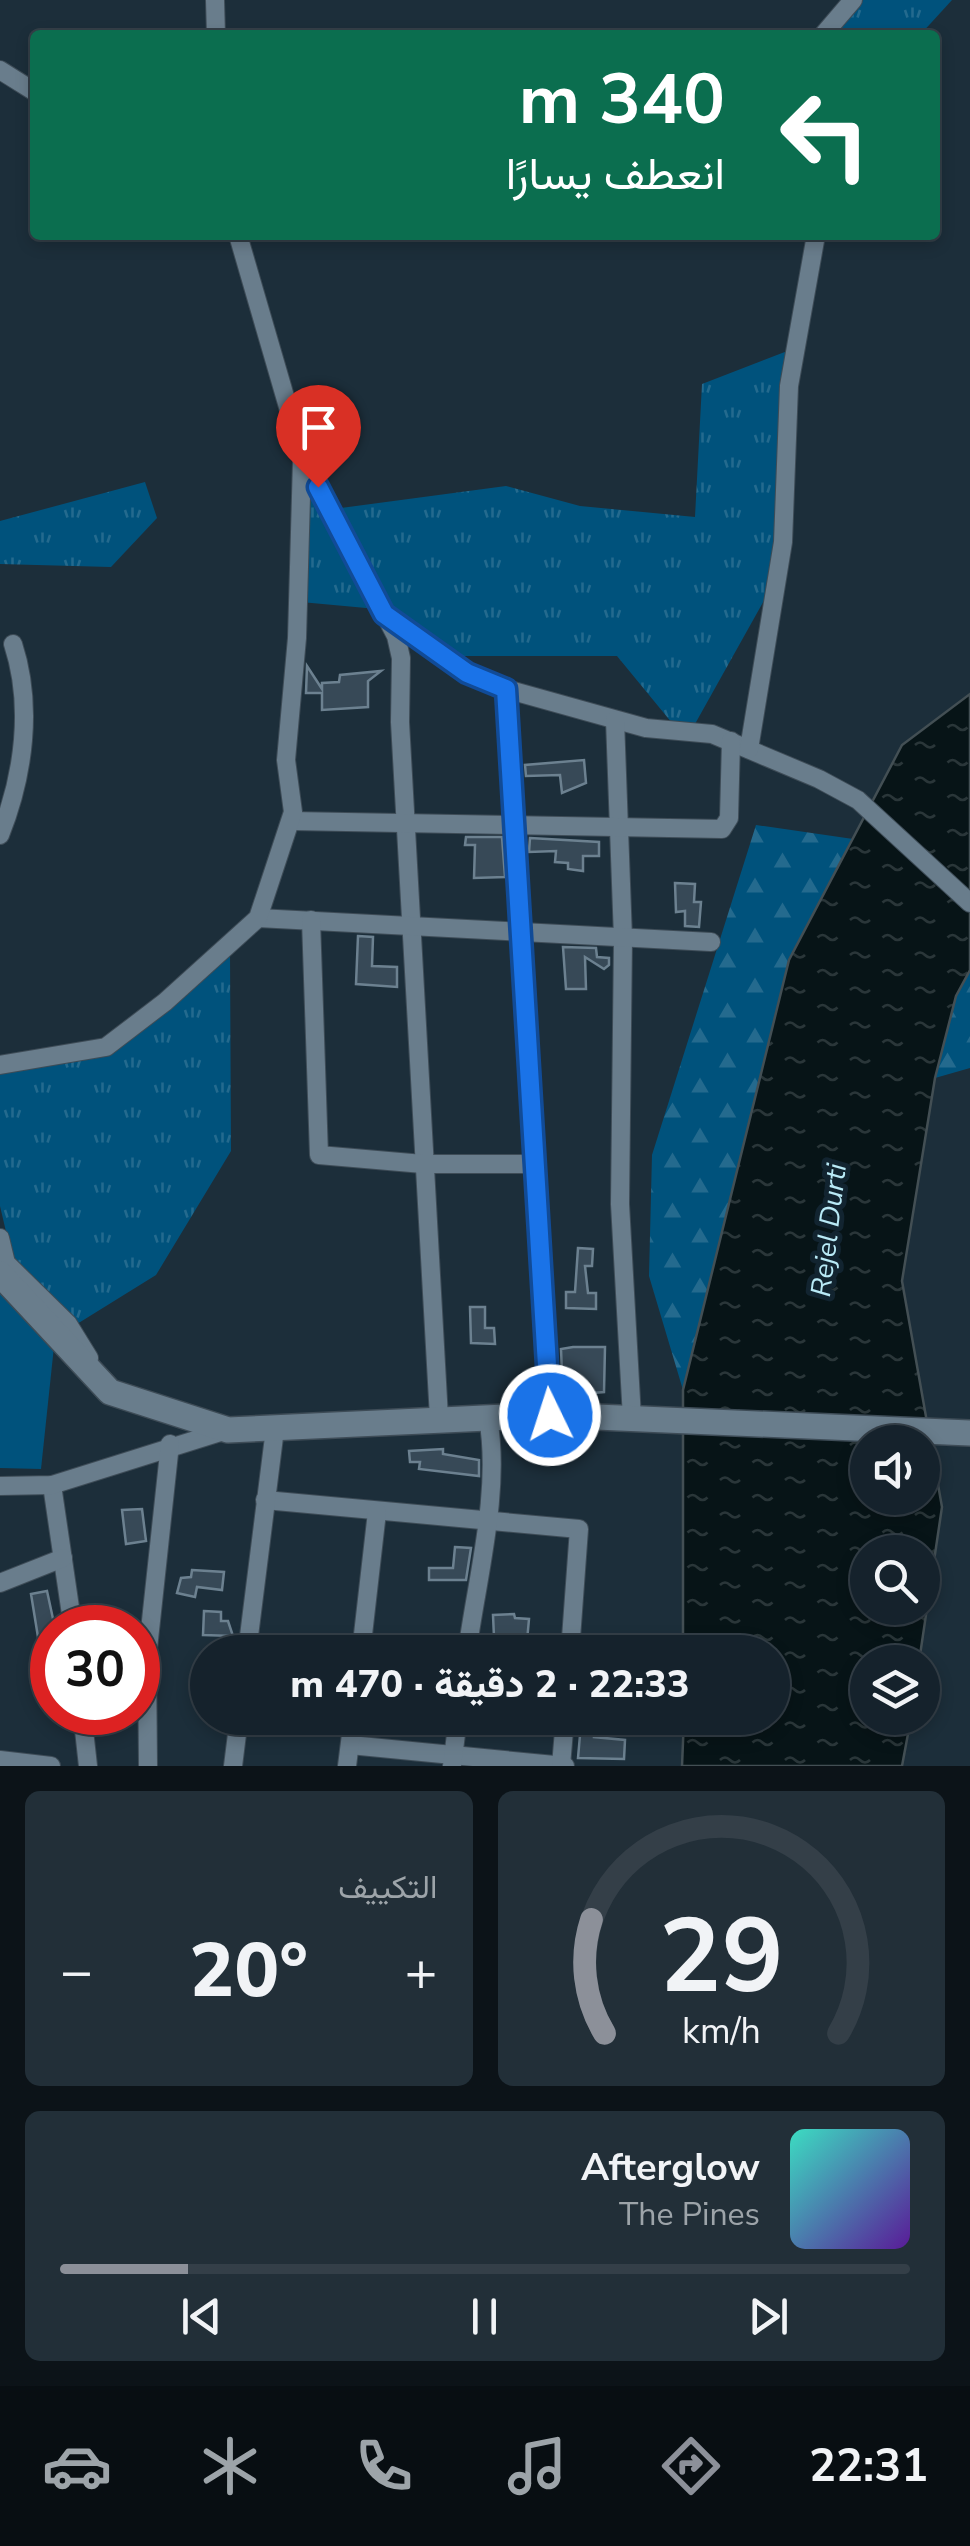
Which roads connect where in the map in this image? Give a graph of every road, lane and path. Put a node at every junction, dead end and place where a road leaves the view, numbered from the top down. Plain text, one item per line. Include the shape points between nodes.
1 (216, 0) edge
2 (853, 0) edge
3 (216, 30) edge
4 (826, 30) edge
5 (0, 70) edge
6 (30, 89) edge
7 (239, 240) edge
8 (815, 240) edge
9 (302, 455) junction
10 (384, 614) junction
11 (12, 644) dead end
12 (506, 689) junction
13 (615, 720) junction
14 (732, 742) junction
15 (750, 749) junction
16 (291, 821) junction
17 (622, 825) junction
18 (406, 826) junction
19 (512, 827) junction
20 (0, 835) edge
21 (970, 903) edge
22 (258, 918) junction
23 (311, 920) junction
24 (414, 928) junction
25 (517, 933) junction
26 (623, 938) junction
27 (712, 942) dead end
28 (0, 1065) edge
29 (423, 1164) junction
30 (531, 1164) junction
31 (0, 1238) edge
32 (0, 1274) edge
33 (110, 1392) junction
34 (550, 1415) junction
35 (439, 1418) junction
36 (488, 1418) junction
37 (632, 1418) junction
38 (275, 1429) junction
39 (228, 1430) junction
40 (970, 1433) edge
41 (170, 1444) junction
42 (0, 1486) edge
43 (52, 1486) junction
44 (264, 1500) junction
45 (377, 1512) junction
46 (484, 1524) junction
47 (63, 1558) junction
48 (0, 1583) edge
49 (70, 1605) edge
50 (249, 1635) edge
51 (363, 1635) edge
52 (469, 1635) edge
53 (571, 1635) edge
54 (85, 1735) edge
55 (237, 1735) edge
56 (351, 1735) edge
57 (564, 1735) edge
58 (350, 1745) junction
59 (453, 1759) edge
60 (0, 1760) edge
61 (51, 1766) edge
62 (88, 1766) edge
63 (148, 1766) edge
64 (234, 1766) edge
65 (348, 1766) edge
66 (563, 1766) edge

1 - 3 street
2 - 4 street
5 - 6 street
7 - 9 street
8 - 15 street via 790,386 783,542
9 - 10 street
9 - 16 street via 286,760
10 - 12 street via 467,673
10 - 18 street via 401,658
11 - 20 street via 25,700 13,799
12 - 13 street
12 - 19 street
13 - 14 street
13 - 17 street
14 - 15 street
14 - 17 street via 728,825
15 - 21 street via 858,800
16 - 18 street
16 - 22 street
17 - 19 street
17 - 26 street
18 - 19 street
18 - 24 street
19 - 25 street
22 - 23 street
22 - 28 street via 106,1048
23 - 24 street
23 - 29 street via 315,1149 326,1159
24 - 25 street
24 - 29 street
25 - 26 street
25 - 30 street
26 - 27 street
26 - 37 street via 620,1204
29 - 30 street
29 - 35 street
30 - 34 street
31 - 33 street via 6,1263 68,1324
32 - 33 street
33 - 39 street
34 - 36 street
34 - 37 street
35 - 36 street
35 - 38 street
36 - 46 street via 494,1475
37 - 40 street
38 - 39 street
38 - 44 street
39 - 41 street
41 - 43 street
41 - 63 street via 147,1658
42 - 43 street
43 - 47 street
44 - 45 street
44 - 50 street
45 - 46 street
45 - 51 street
46 - 52 street
46 - 53 street via 579,1529
47 - 48 street
47 - 49 street
54 - 62 street
55 - 64 street
56 - 58 street
57 - 66 street
58 - 59 street
58 - 65 street
59 - 66 street
60 - 61 street

